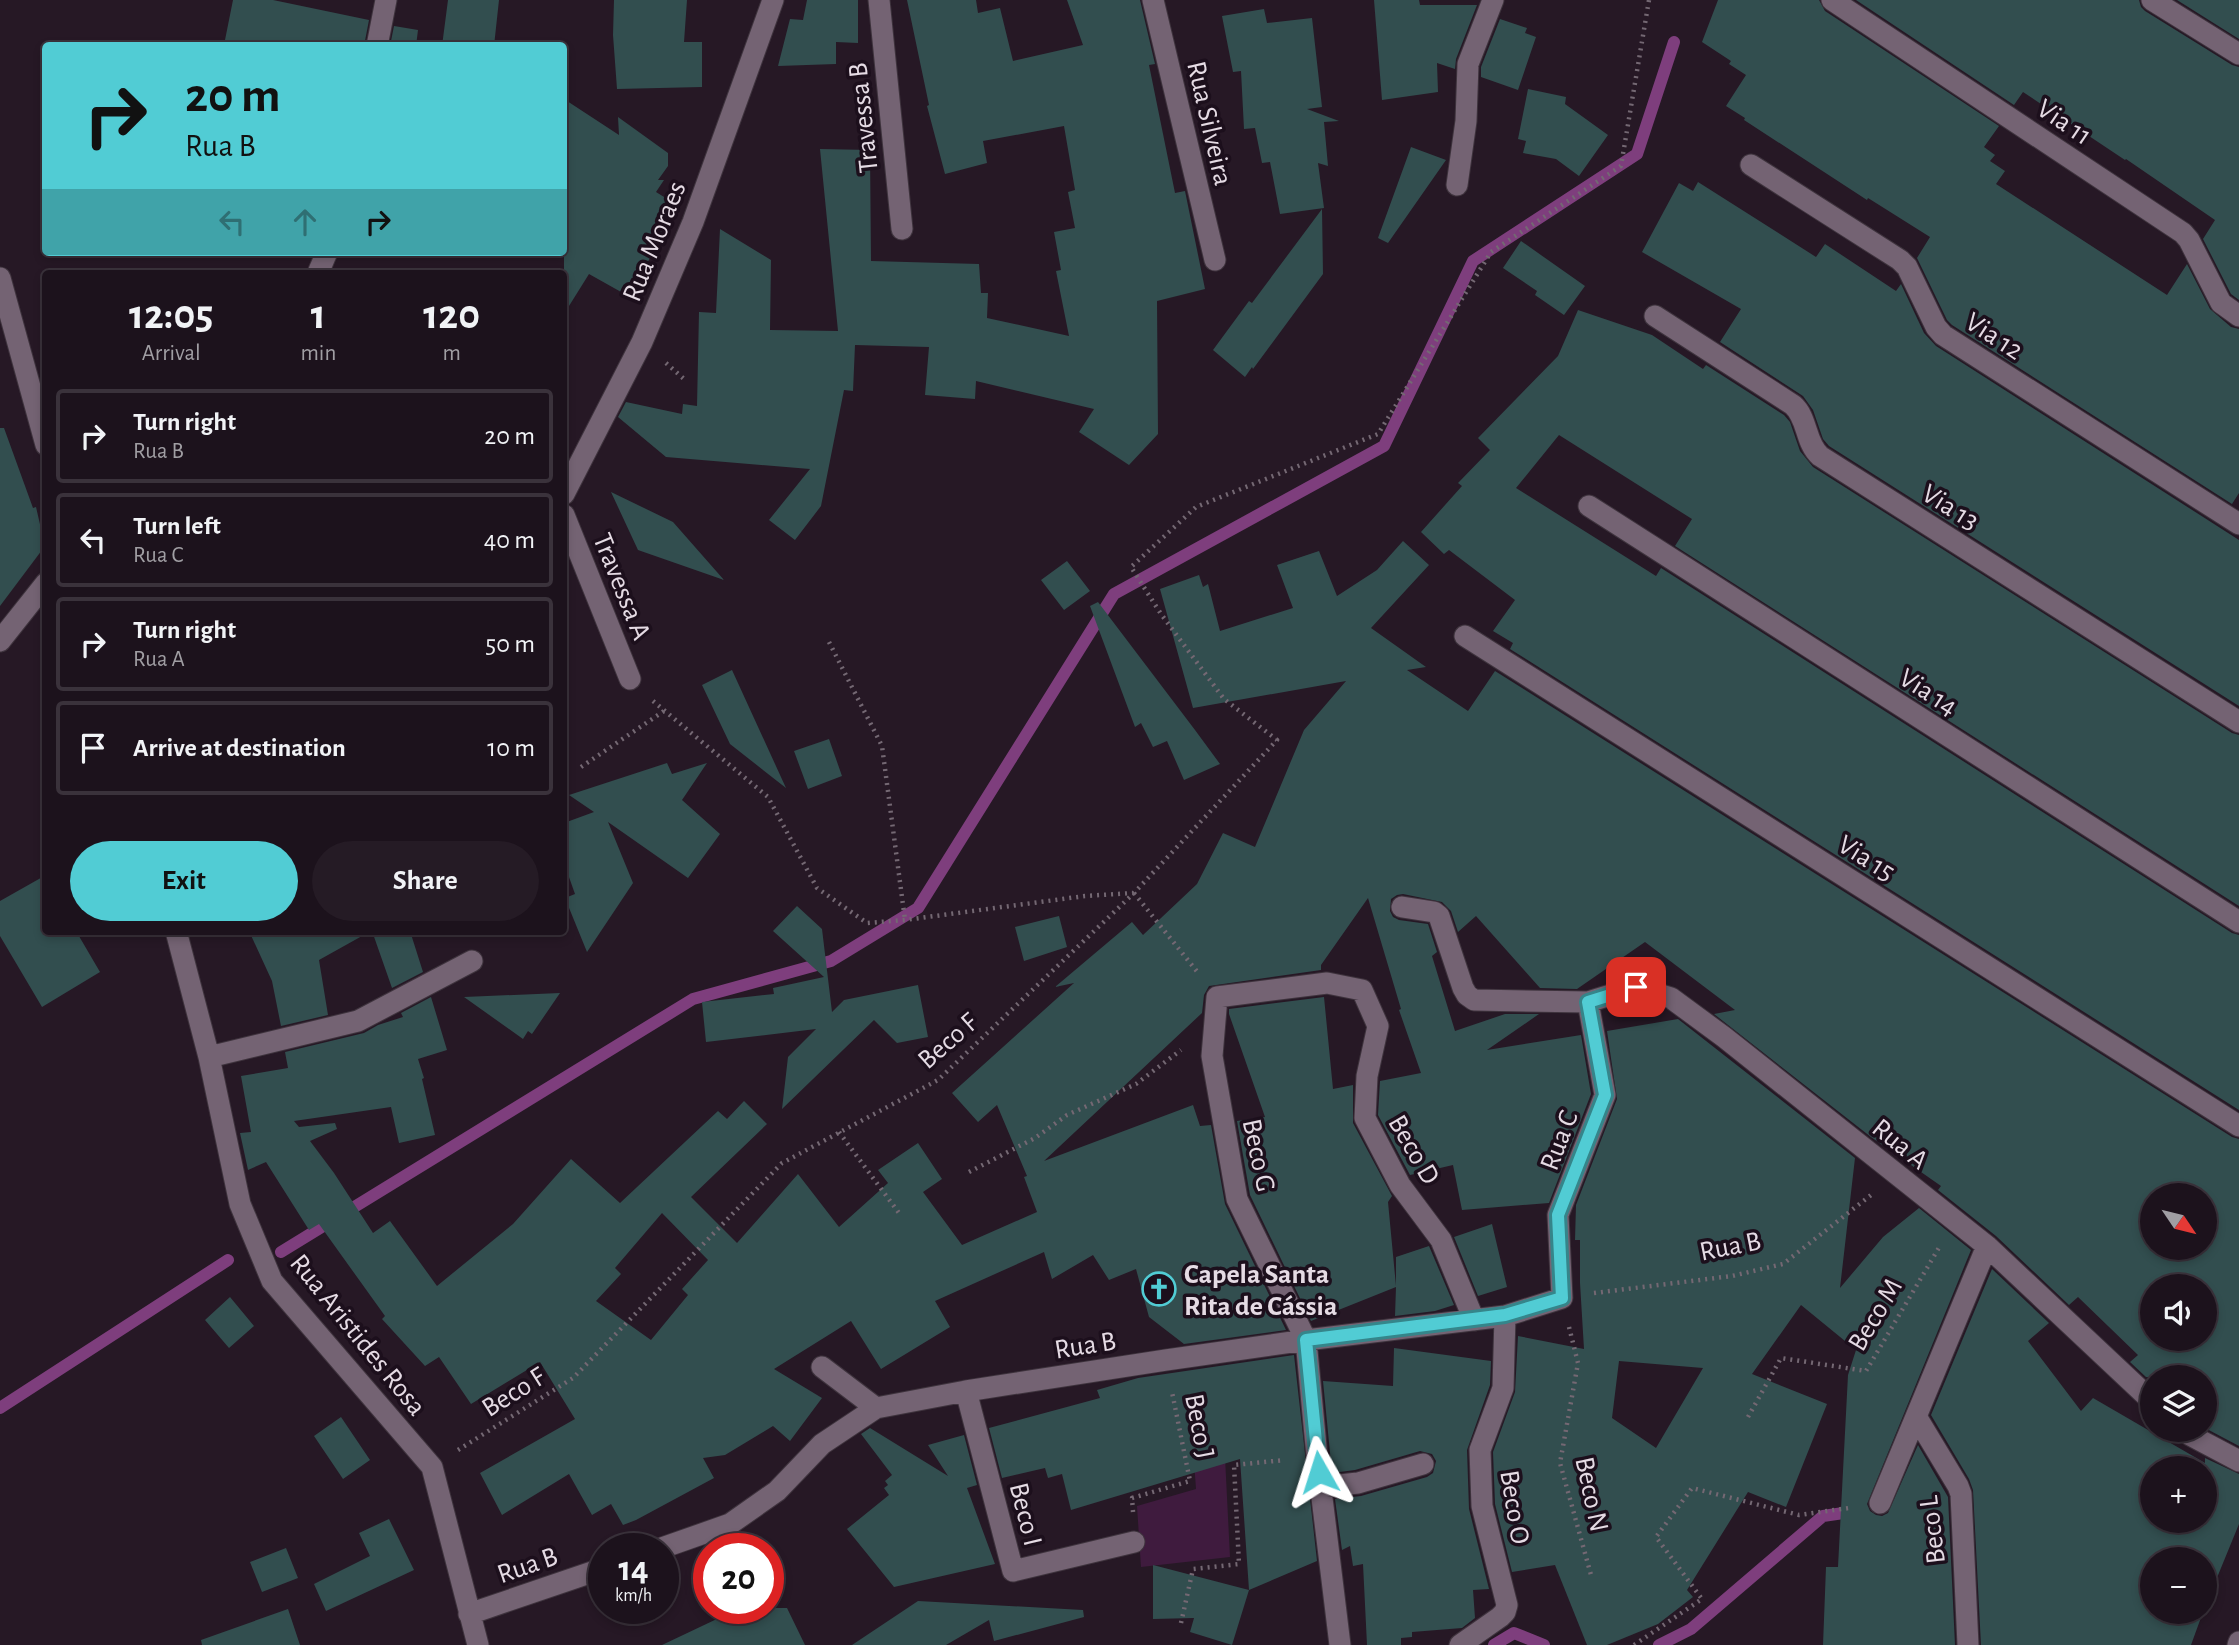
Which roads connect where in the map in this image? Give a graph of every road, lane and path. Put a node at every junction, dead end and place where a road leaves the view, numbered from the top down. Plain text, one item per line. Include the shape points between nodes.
1 (386, 0) edge
2 (773, 0) edge
3 (879, 0) edge
4 (1153, 0) edge
5 (1493, 0) edge
6 (1649, 0) edge
7 (1832, 0) edge
8 (2152, 0) edge
9 (378, 42) edge
10 (2239, 54) edge
11 (1751, 164) dead end
12 (1457, 184) dead end
13 (902, 229) dead end
14 (1215, 260) dead end
15 (0, 278) edge
16 (1656, 316) dead end
17 (2239, 316) edge
18 (42, 430) edge
19 (567, 488) edge
20 (1589, 506) dead end
21 (567, 522) edge
22 (2239, 524) edge
23 (42, 588) edge
24 (1465, 636) dead end
25 (0, 641) edge
26 (829, 642) dead end
27 (630, 679) joint
28 (664, 710) junction
29 (2239, 722) edge
30 (581, 767) dead end
31 (1134, 893) junction
32 (1402, 907) dead end
33 (905, 920) junction
34 (2239, 922) edge
35 (177, 935) edge
36 (472, 961) dead end
37 (1217, 997) junction
38 (1588, 1002) junction
39 (1212, 1055) junction
40 (209, 1057) junction
41 (2239, 1126) edge
42 (839, 1132) junction
43 (969, 1172) dead end
44 (1896, 1175) junction
45 (899, 1213) dead end
46 (1954, 1221) junction
47 (1987, 1246) junction
48 (1587, 1294) dead end
49 (1562, 1298) junction
50 (1505, 1315) junction
51 (1474, 1320) junction
52 (1306, 1340) junction
53 (1166, 1360) junction
54 (822, 1367) dead end
55 (2140, 1390) edge
56 (967, 1391) junction
57 (876, 1408) junction
58 (1748, 1417) dead end
59 (1917, 1418) junction
60 (2203, 1442) edge
61 (1317, 1457) junction
62 (2239, 1461) edge
63 (1423, 1464) dead end
64 (432, 1466) junction
65 (1321, 1487) junction
66 (1880, 1503) joint
67 (679, 1542) edge
68 (1134, 1542) joint
69 (588, 1573) edge
70 (1591, 1575) dead end
71 (469, 1614) junction
72 (1181, 1623) dead end
73 (478, 1645) edge
74 (1340, 1645) edge
75 (1460, 1645) edge
76 (1634, 1645) edge
77 (1968, 1645) edge

1 - 9 street
2 - 19 street, Rua Moraes via 693,222 642,342
3 - 13 street, Travessa B
4 - 14 street, Rua Silveira
5 - 12 street via 1468,64
6 - 31 path, Beco F via 1621,166 1491,252 1378,434 1196,506 1131,567 1224,699 1277,740
7 - 17 street, Via 11 via 2183,233 2221,303
8 - 10 street
11 - 22 street, Via 12 via 1900,260 1943,335
15 - 18 street
16 - 29 street, Via 13 via 1793,405 1820,456
20 - 34 street, Via 14
21 - 27 street, Travessa A
23 - 25 street
24 - 41 street, Via 15
26 - 33 path via 882,747
27 - 28 path
28 - 30 path
28 - 33 path via 768,797 817,888 867,923
31 - 33 path
31 - 37 path
31 - 42 path, Beco F via 938,1080
32 - 38 street, Rua A via 1440,916 1464,988 1474,1000
35 - 40 street, Rua Aristides Rosa
36 - 40 street via 358,1021
37 - 39 street, Beco G
37 - 51 street, Beco D via 1327,983 1362,990 1378,1026 1367,1076 1365,1118 1400,1185 1441,1240
38 - 44 street, Rua A via 1636,987 1671,998
38 - 49 street, Rua C via 1605,1095 1558,1215
39 - 43 path via 1184,1048 1136,1084 1067,1115 1035,1138
39 - 52 street, Beco G via 1237,1199
40 - 64 street, Rua Aristides Rosa via 240,1204 272,1281
42 - 45 path
42 - 64 path, Beco F via 782,1163 573,1378
44 - 46 street, Rua A
44 - 48 path, Rua B via 1783,1264 1732,1276
46 - 47 street, Rua A
46 - 58 path, Beco M via 1866,1371 1781,1358
47 - 55 street, Rua A
47 - 59 street, Beco L
49 - 50 street, Rua B
49 - 70 path, Beco N via 1578,1363 1560,1463
50 - 51 street, Rua B
50 - 75 street, Beco O via 1503,1388 1480,1450 1482,1506 1507,1605 1500,1617
51 - 52 street, Rua B
52 - 53 street, Rua B
52 - 61 street, Beco G
53 - 56 street, Rua B
53 - 68 path, Beco J via 1190,1481 1132,1498
54 - 57 street
56 - 57 street, Rua B
56 - 68 street, Beco I via 1013,1571
57 - 67 street, Rua B via 822,1444 777,1491 730,1524
59 - 66 street, Beco L
59 - 77 street, Beco L via 1961,1494
60 - 62 street
61 - 65 street, Beco G
61 - 72 path via 1234,1465 1238,1564 1193,1569
63 - 65 street via 1358,1483
64 - 71 street, Rua Aristides Rosa
65 - 74 street, Beco G
66 - 76 path via 1799,1515 1692,1488 1656,1537 1702,1599
69 - 71 street, Rua B
71 - 73 street, Rua Aristides Rosa

